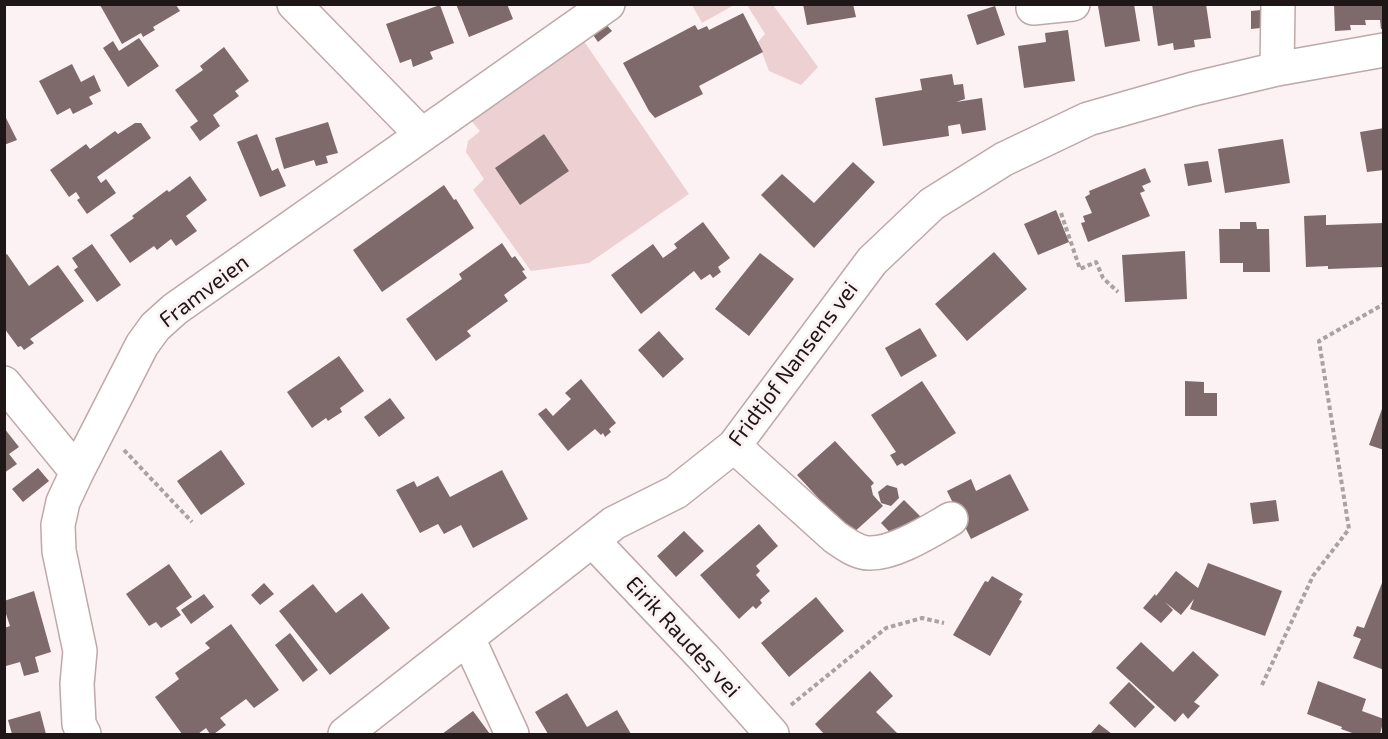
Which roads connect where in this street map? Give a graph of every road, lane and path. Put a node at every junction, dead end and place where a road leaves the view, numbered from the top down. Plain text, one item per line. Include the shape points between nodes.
1 (294, 4) edge
2 (608, 4) edge
3 (1073, 4) edge
4 (1278, 4) edge
5 (1033, 8) dead end
6 (1383, 50) edge
7 (1276, 69) junction
8 (422, 135) junction
9 (1061, 213) dead end
10 (1118, 292) dead end
11 (1383, 304) edge
12 (4, 383) edge
13 (101, 425) junction
14 (734, 446) junction
15 (77, 472) junction
16 (951, 519) dead end
17 (192, 522) dead end
18 (592, 540) junction
19 (944, 623) dead end
20 (468, 638) junction
21 (1262, 684) dead end
22 (768, 731) edge
23 (84, 735) edge
24 (345, 735) edge
25 (512, 735) edge

1 - 8 street
2 - 8 street, Framveien
3 - 5 street
4 - 7 street
6 - 7 street, Fridtjof Nansens vei
7 - 14 street, Fridtjof Nansens vei via 1088,119 1004,159 932,204 872,261
8 - 13 street, Framveien via 204,288 155,327
9 - 10 path via 1080,269 1096,262 1103,278
11 - 21 path via 1319,341 1349,529 1313,576
12 - 15 street
13 - 15 street, Framveien
13 - 17 path
14 - 16 street via 849,547 869,553 893,548
14 - 18 street, Fridtjof Nansens vei via 676,492 614,523
15 - 23 street, Framveien via 63,502 58,525 59,551 80,651 77,684
18 - 20 street, Fridtjof Nansens vei
18 - 22 street, Eirik Raudes vei
19 - 22 path via 922,618 886,628
20 - 24 street, Fridtjof Nansens vei
20 - 25 street

